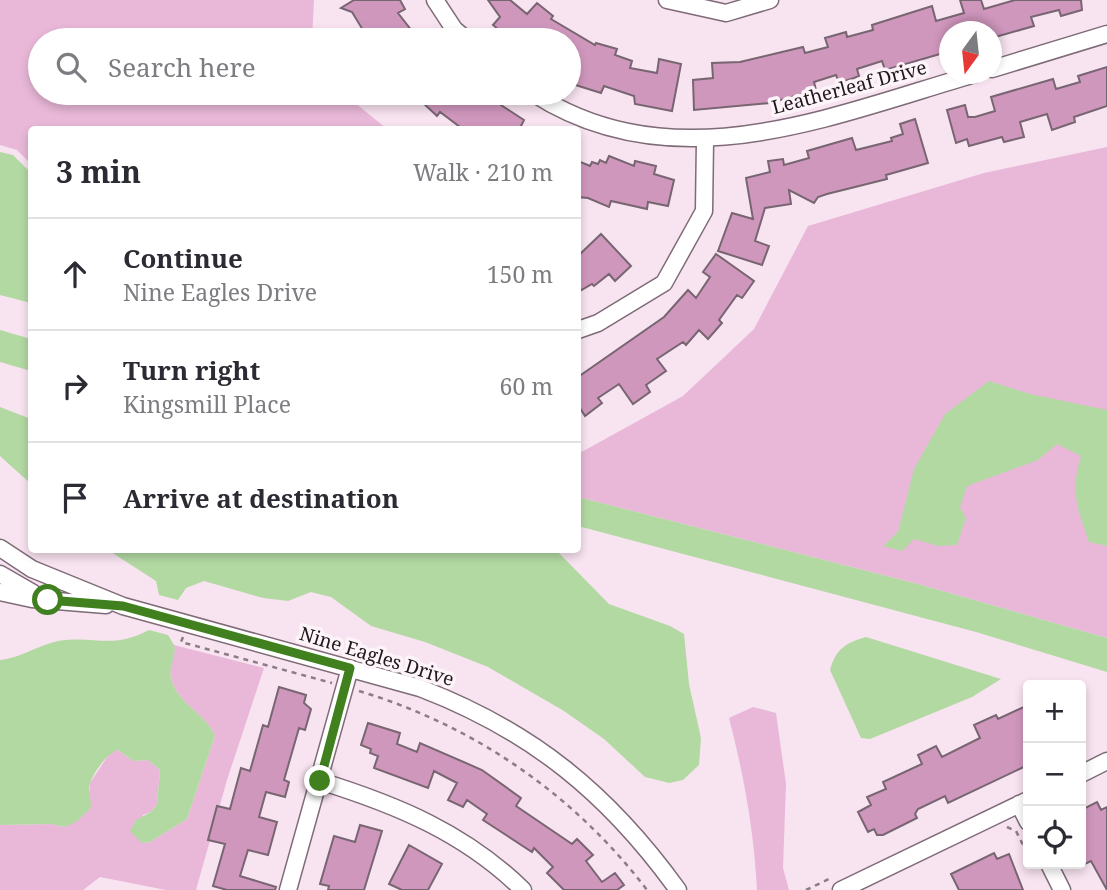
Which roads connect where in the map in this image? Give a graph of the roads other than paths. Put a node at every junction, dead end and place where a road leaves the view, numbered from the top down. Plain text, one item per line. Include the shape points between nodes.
1 (435, 0) edge
2 (667, 0) edge
3 (771, 0) edge
4 (453, 28) edge
5 (1107, 34) edge
6 (1002, 66) edge
7 (941, 84) edge
8 (552, 105) edge
9 (705, 140) junction
10 (581, 329) edge
11 (0, 548) edge
12 (0, 574) edge
13 (0, 592) edge
14 (48, 600) junction
15 (123, 606) junction
16 (350, 668) junction
17 (1107, 761) edge
18 (1086, 772) edge
19 (320, 781) junction
20 (1023, 802) edge
21 (1052, 869) edge
22 (288, 890) edge
23 (523, 890) edge
24 (678, 890) edge
25 (841, 890) edge
26 (1062, 890) edge

1 - 4 street
2 - 3 street via 726,13
5 - 6 street
7 - 9 street, Leatherleaf Drive via 795,127
8 - 9 street, Leatherleaf Drive via 645,137
9 - 10 street via 704,212 664,283
11 - 15 street, Nine Eagles Drive via 32,569
12 - 14 street, Nine Eagles Drive
13 - 14 street, Nine Eagles Drive
14 - 15 street, Nine Eagles Drive
15 - 16 street, Nine Eagles Drive
16 - 19 street
16 - 24 street, Nine Eagles Drive via 460,703 528,740 620,817
17 - 18 street
19 - 22 street
19 - 23 street via 426,820 471,846
20 - 25 street
21 - 26 street

